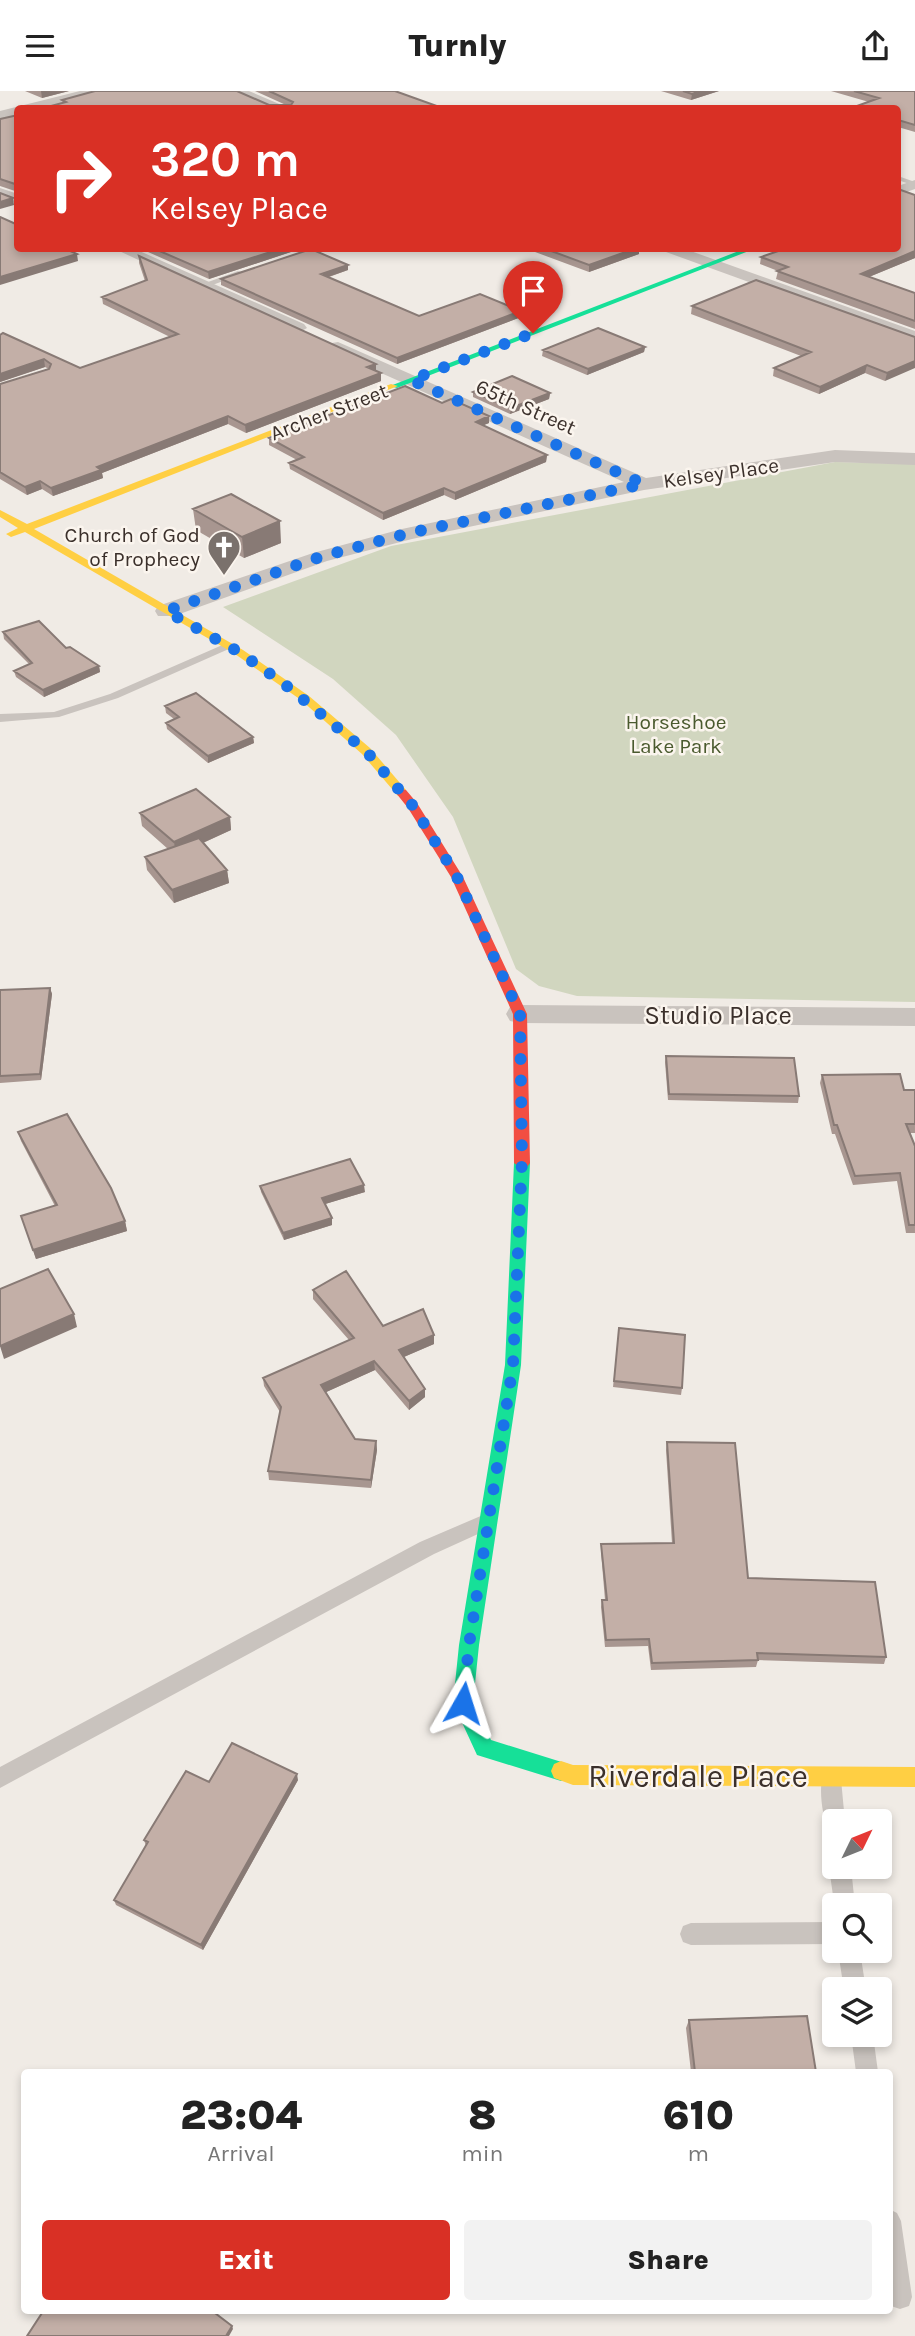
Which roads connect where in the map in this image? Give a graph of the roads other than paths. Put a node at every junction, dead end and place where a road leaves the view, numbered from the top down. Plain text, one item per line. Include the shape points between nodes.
1 (94, 91) edge
2 (237, 91) edge
3 (41, 105) edge
4 (274, 105) edge
5 (130, 252) edge
6 (681, 252) edge
7 (742, 252) edge
8 (713, 263) junction
9 (256, 268) edge
10 (204, 285) junction
11 (915, 337) edge
12 (411, 380) junction
13 (915, 459) edge
14 (644, 484) junction
15 (0, 513) edge
16 (26, 529) junction
17 (0, 538) edge
18 (166, 611) junction
19 (228, 646) junction
20 (0, 718) edge
21 (520, 1014) junction
22 (915, 1017) edge
23 (488, 1520) junction
24 (831, 1777) junction
25 (915, 1777) edge
26 (0, 1778) edge
27 (834, 1809) edge
28 (822, 1933) edge
29 (691, 1934) dead end
30 (864, 2047) edge
31 (867, 2069) edge
32 (893, 2249) edge
33 (900, 2297) dead end

1 - 3 street
2 - 4 street
5 - 10 street, 65th Street
6 - 8 street
7 - 8 street, Archer Street
8 - 11 street
8 - 12 street, Archer Street
9 - 10 lane
10 - 12 street, 65th Street
12 - 14 street, 65th Street
12 - 16 street, Archer Street
13 - 14 street, Kelsey Place via 835,456
14 - 18 street, Kelsey Place via 371,543
15 - 16 street
16 - 17 street, Archer Street
16 - 18 street
18 - 19 street
19 - 20 lane via 114,696 55,716
19 - 21 street via 325,715 366,751 413,806 457,877
21 - 22 street, Studio Place
21 - 23 street via 522,1159 513,1365
23 - 24 street, Riverdale Place via 463,1703 484,1748 573,1775
23 - 26 lane via 427,1548
24 - 25 street, Riverdale Place
24 - 27 lane
28 - 29 lane
30 - 31 lane
32 - 33 lane

